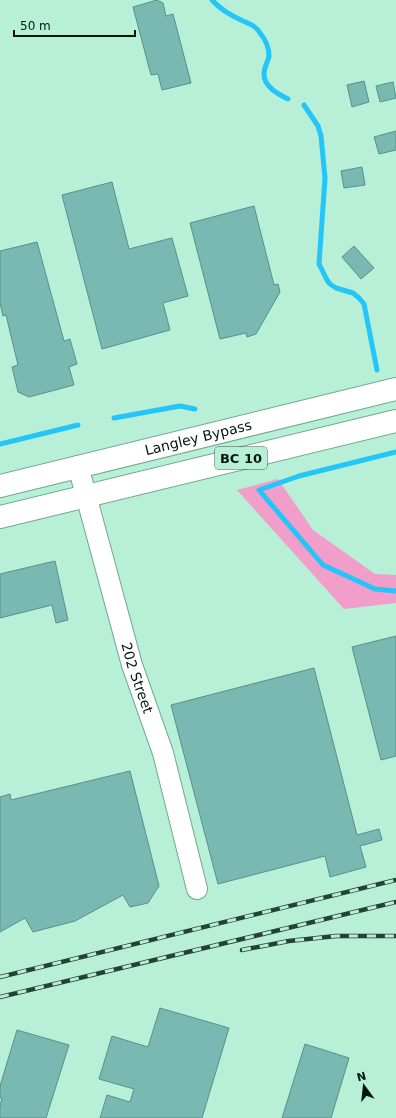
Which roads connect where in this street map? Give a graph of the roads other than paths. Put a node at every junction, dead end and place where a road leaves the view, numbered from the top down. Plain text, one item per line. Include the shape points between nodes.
1 (396, 389) edge
2 (396, 422) edge
3 (78, 466) junction
4 (0, 486) edge
5 (86, 496) junction
6 (0, 517) edge
7 (197, 889) dead end

1 - 3 highway, Langley Bypass / BC 10
2 - 5 highway, BC 10
3 - 4 highway, Langley Bypass / BC 10
3 - 5 street, 202 Street
5 - 6 highway, BC 10
5 - 7 street, 202 Street via 132,666 163,753

